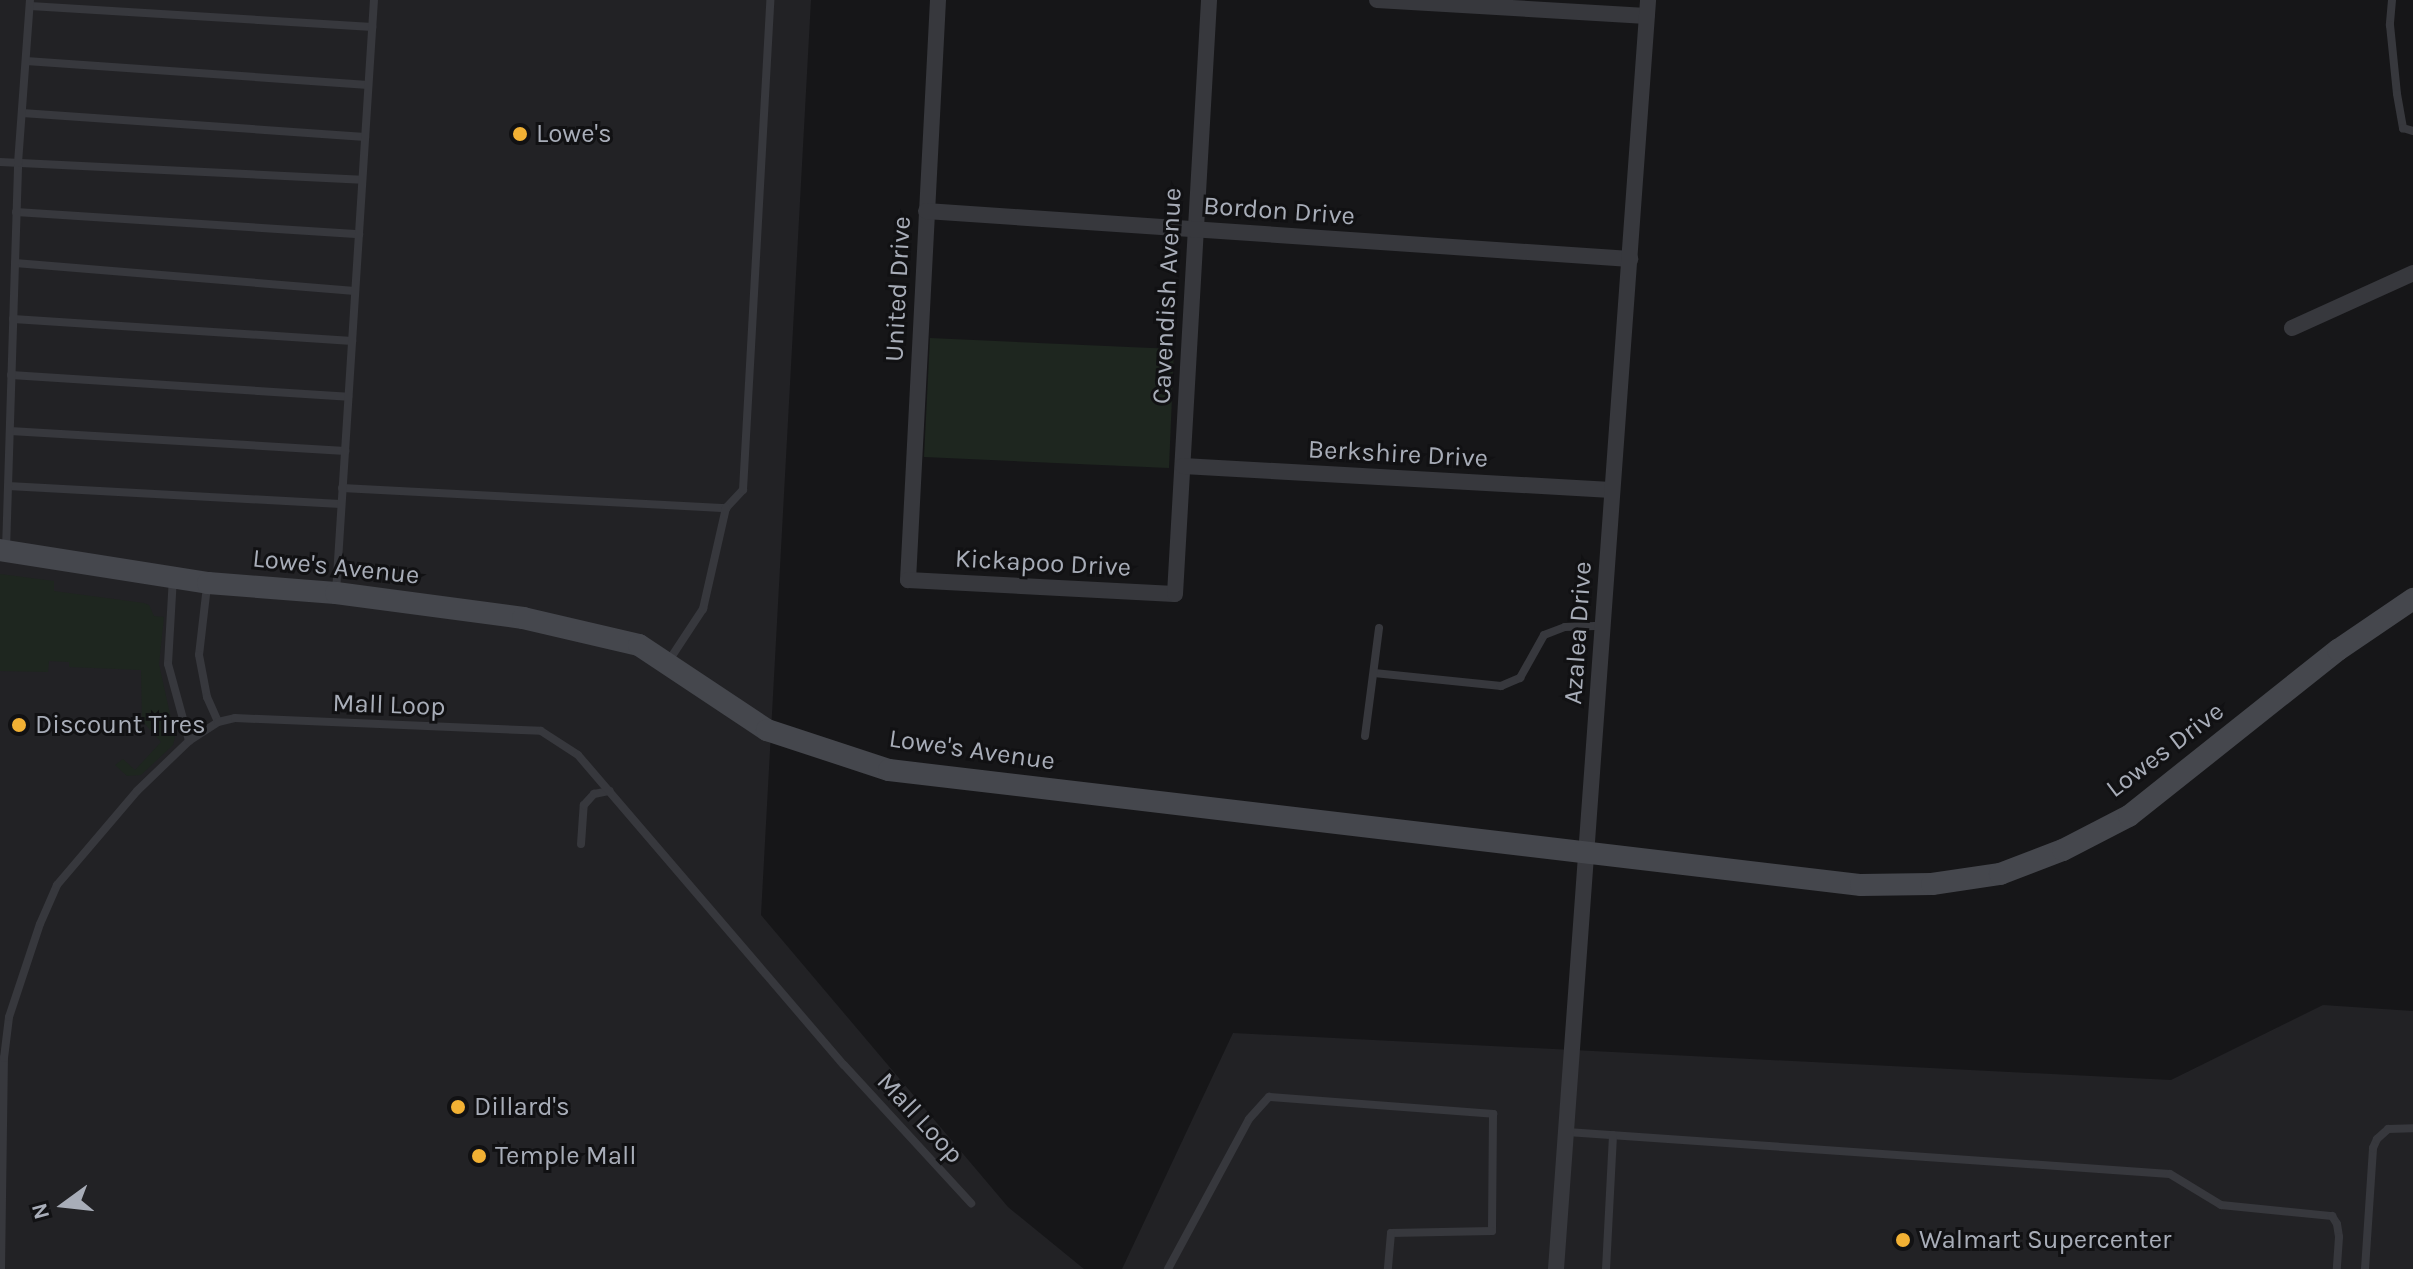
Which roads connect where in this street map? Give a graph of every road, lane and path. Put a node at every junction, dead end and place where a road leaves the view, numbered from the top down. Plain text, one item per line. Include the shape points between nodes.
1 (374, 0) edge
2 (770, 0) edge
3 (938, 0) edge
4 (1209, 0) edge
5 (1377, 0) edge
6 (2392, 0) edge
7 (30, 3) edge
8 (1648, 8) edge
9 (372, 27) junction
10 (26, 61) junction
11 (368, 85) junction
12 (22, 113) junction
13 (2413, 131) edge
14 (365, 137) junction
15 (0, 162) edge
16 (18, 163) junction
17 (362, 180) junction
18 (926, 211) junction
19 (16, 212) junction
20 (1194, 229) junction
21 (359, 234) junction
22 (1630, 259) junction
23 (15, 263) junction
24 (2413, 273) edge
25 (355, 291) junction
26 (13, 319) junction
27 (2292, 328) dead end
28 (352, 341) junction
29 (11, 375) junction
30 (348, 397) junction
31 (10, 431) junction
32 (345, 451) junction
33 (1183, 466) junction
34 (8, 486) junction
35 (342, 488) junction
36 (1611, 490) junction
37 (341, 504) junction
38 (726, 508) junction
39 (3, 550) edge
40 (173, 577) junction
41 (908, 580) joint
42 (208, 583) junction
43 (336, 593) junction
44 (1175, 594) joint
45 (2413, 599) edge
46 (1602, 626) junction
47 (1379, 628) dead end
48 (667, 664) junction
49 (1374, 673) junction
50 (218, 722) junction
51 (1365, 736) dead end
52 (189, 741) junction
53 (610, 791) junction
54 (581, 844) dead end
55 (1587, 855) junction
56 (2413, 1128) edge
57 (1567, 1132) junction
58 (1613, 1135) junction
59 (971, 1203) dead end
60 (1, 1269) edge
61 (1168, 1269) edge
62 (1388, 1269) edge
63 (1556, 1269) edge
64 (1564, 1269) edge
65 (1606, 1269) edge
66 (2337, 1269) edge
67 (2365, 1269) edge

1 - 9 lane
2 - 38 lane via 743,490
3 - 18 street, United Drive
4 - 20 street, Cavendish Avenue
5 - 8 street
6 - 13 lane via 2399,105 2403,128
7 - 9 lane
7 - 10 lane
8 - 22 street, Azalea Drive
9 - 11 lane
10 - 11 lane
10 - 12 lane
11 - 14 lane
12 - 14 lane
12 - 16 lane
14 - 17 lane
15 - 16 lane
16 - 17 lane
16 - 19 lane
17 - 21 lane
18 - 20 street, Bordon Drive
18 - 41 street, United Drive
19 - 21 lane
19 - 23 lane
20 - 22 street, Bordon Drive
20 - 33 street, Cavendish Avenue
21 - 25 lane
22 - 36 street, Azalea Drive
23 - 25 lane
23 - 26 lane
24 - 27 street
25 - 28 lane
26 - 28 lane
26 - 29 lane
28 - 30 lane
29 - 30 lane
29 - 31 lane
30 - 32 lane
31 - 32 lane
31 - 34 lane
32 - 35 lane
33 - 36 street, Berkshire Drive
33 - 44 street, Cavendish Avenue
34 - 37 lane
34 - 39 lane
35 - 37 lane
35 - 38 lane
36 - 46 street, Azalea Drive
37 - 43 lane
38 - 48 lane via 703,609
39 - 40 street, Lowe's Avenue
40 - 42 street, Lowe's Avenue
40 - 52 lane via 168,664
41 - 44 street, Kickapoo Drive
42 - 43 street, Lowe's Avenue
42 - 50 lane via 199,655
43 - 48 street, Lowe's Avenue via 523,618 639,645
45 - 55 street, Lowes Drive via 2338,650 2129,816 2000,874 1932,884 1861,885
46 - 49 lane via 1565,627 1544,635 1520,678 1501,686
46 - 55 street, Azalea Drive
47 - 49 lane
48 - 55 street, Lowe's Avenue via 767,730 889,770
49 - 51 lane
50 - 52 lane, Mall Loop
50 - 53 lane, Mall Loop via 235,718 541,731 578,755
52 - 60 lane, Mall Loop via 137,791 57,885 25,963 9,1017 2,1079
53 - 54 lane via 594,794 584,805
53 - 59 lane, Mall Loop via 844,1065
55 - 57 street, Azalea Drive
56 - 67 lane via 2388,1129 2373,1148
57 - 58 lane
57 - 63 street, Azalea Drive
58 - 65 lane
58 - 66 lane via 2170,1174 2221,1205 2332,1216 2339,1237
61 - 62 lane via 1249,1119 1269,1097 1493,1114 1492,1231 1391,1233
63 - 64 lane

